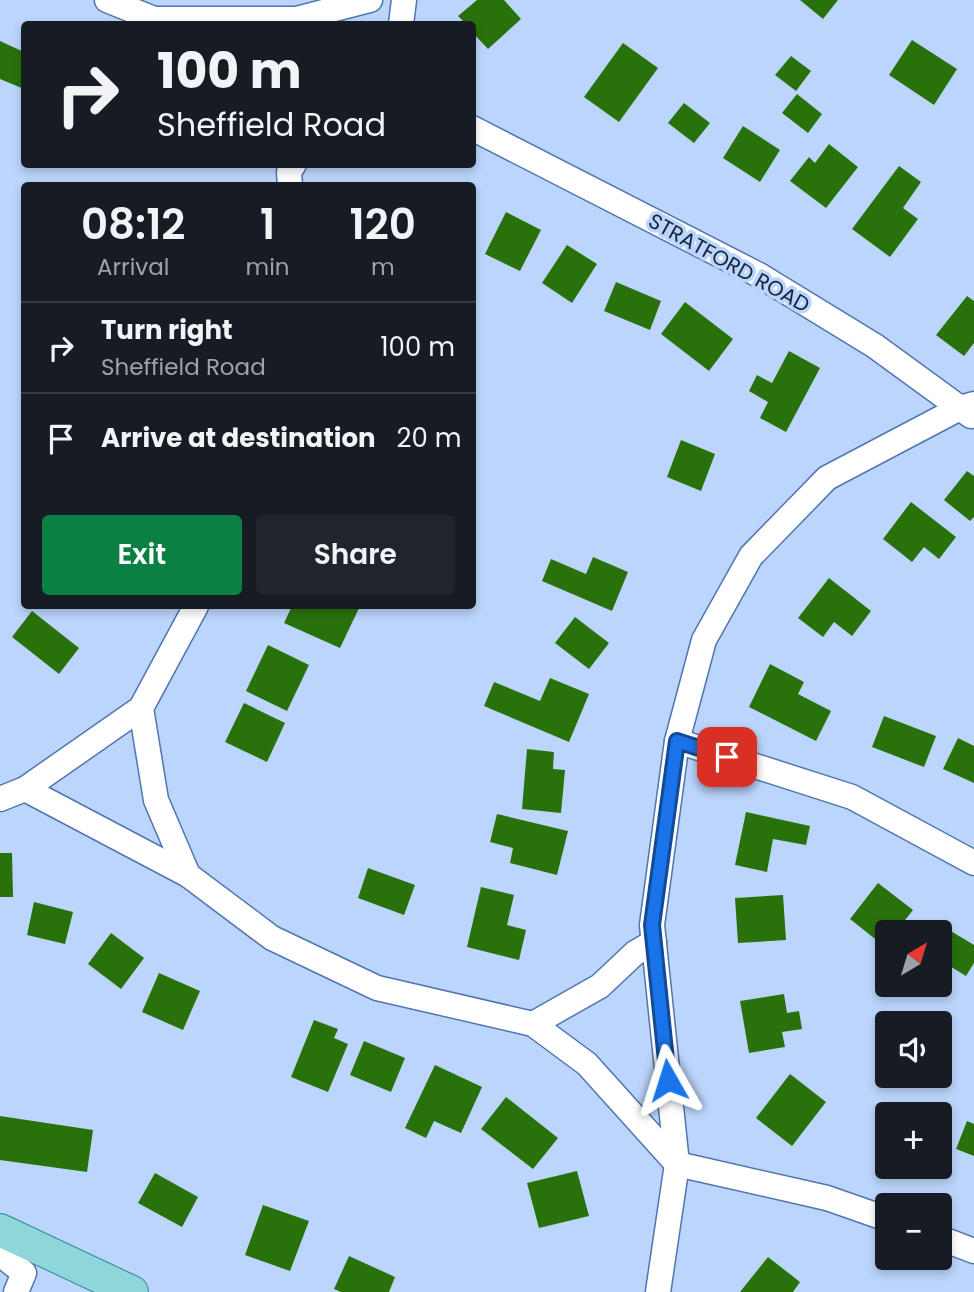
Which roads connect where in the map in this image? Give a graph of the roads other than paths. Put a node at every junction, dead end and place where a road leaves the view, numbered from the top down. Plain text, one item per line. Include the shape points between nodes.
1 (107, 0) edge
2 (370, 0) edge
3 (404, 0) edge
4 (155, 21) edge
5 (203, 21) edge
6 (401, 21) edge
7 (476, 130) edge
8 (970, 410) edge
9 (194, 609) edge
10 (141, 708) junction
11 (677, 741) junction
12 (25, 789) junction
13 (0, 799) edge
14 (974, 863) edge
15 (188, 874) junction
16 (654, 942) junction
17 (533, 1024) junction
18 (677, 1164) junction
19 (875, 1215) edge
20 (3, 1243) edge
21 (952, 1243) edge
22 (974, 1251) edge
23 (16, 1292) edge
24 (132, 1292) edge
25 (658, 1292) edge

1 - 4 street
2 - 5 street via 296,19
3 - 6 street
7 - 8 street, STRATFORD ROAD via 759,275
8 - 11 street via 827,478 751,556 704,640
9 - 10 street
10 - 12 street
10 - 15 street via 156,800
11 - 14 street via 852,797
11 - 16 street via 652,925
12 - 13 street
12 - 15 street
15 - 17 street via 272,938 377,988
16 - 17 street via 600,986
16 - 18 street
17 - 18 street via 587,1065
18 - 19 street via 827,1198
18 - 25 street
20 - 23 street via 24,1273
20 - 24 main road
21 - 22 street

